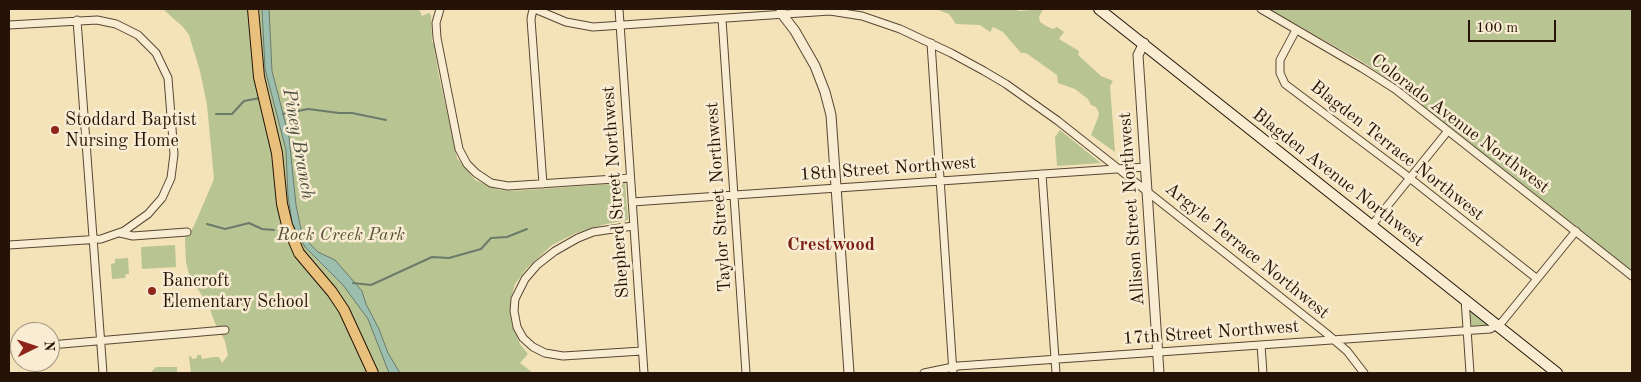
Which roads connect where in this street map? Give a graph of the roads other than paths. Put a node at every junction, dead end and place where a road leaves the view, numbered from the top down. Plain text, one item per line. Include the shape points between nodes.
1 (253, 9) edge
2 (440, 9) edge
3 (534, 9) edge
4 (619, 9) edge
5 (1099, 9) edge
6 (1261, 9) edge
7 (780, 11) edge
8 (722, 18) junction
9 (77, 20) junction
10 (9, 25) edge
11 (620, 26) junction
12 (1296, 30) junction
13 (1144, 43) junction
14 (931, 44) junction
15 (1447, 132) junction
16 (1146, 167) junction
17 (1119, 169) junction
18 (1042, 174) junction
19 (630, 178) junction
20 (1410, 178) junction
21 (939, 181) junction
22 (543, 184) junction
23 (837, 188) junction
24 (1147, 191) junction
25 (734, 194) junction
26 (632, 202) junction
27 (1372, 225) junction
28 (633, 226) junction
29 (1576, 231) junction
30 (187, 232) dead end
31 (120, 233) junction
32 (93, 239) junction
33 (9, 245) edge
34 (1632, 276) edge
35 (1536, 278) junction
36 (1465, 299) junction
37 (1497, 326) junction
38 (225, 330) dead end
39 (1467, 331) junction
40 (1334, 340) junction
41 (100, 341) junction
42 (60, 344) edge
43 (1261, 345) junction
44 (642, 351) junction
45 (1158, 352) junction
46 (1055, 359) junction
47 (953, 370) edge
48 (103, 373) edge
49 (373, 373) edge
50 (644, 373) edge
51 (746, 373) edge
52 (850, 373) edge
53 (924, 373) edge
54 (1056, 373) edge
55 (1160, 373) edge
56 (1263, 373) edge
57 (1364, 373) edge
58 (1470, 373) edge
59 (1557, 373) edge

1 - 49 main road via 259,77 277,152 287,225 299,253 344,310
2 - 22 street via 436,23 437,38 459,149 466,164 491,183 502,186
3 - 11 street, Argyle Terrace Northwest via 575,25
3 - 22 street via 531,19
4 - 11 street, Shepherd Street Northwest
5 - 13 main road, Blagden Avenue Northwest
6 - 12 street, Colorado Avenue Northwest
7 - 8 street, Argyle Terrace Northwest
7 - 14 street, Argyle Terrace Northwest via 854,14 900,29
7 - 23 street via 810,56 825,92 832,121
8 - 11 street, Argyle Terrace Northwest
8 - 25 street, Taylor Street Northwest
9 - 10 street
9 - 31 street via 109,22 138,35 159,58 168,81 174,154 170,180 153,209
9 - 32 street
11 - 19 street, Shepherd Street Northwest
12 - 15 street, Colorado Avenue Northwest via 1380,79
12 - 20 street, Blagden Terrace Northwest via 1280,58 1283,81
13 - 16 street, Allison Street Northwest via 1138,55
13 - 27 main road, Blagden Avenue Northwest
14 - 17 street, Argyle Terrace Northwest via 1006,84
14 - 21 street
15 - 20 street
15 - 29 street, Colorado Avenue Northwest
16 - 17 street, 18th Street Northwest
16 - 24 street, Allison Street Northwest
17 - 18 street, 18th Street Northwest
17 - 24 street, Argyle Terrace Northwest
18 - 21 street, 18th Street Northwest
18 - 46 street
19 - 22 street
19 - 26 street, Shepherd Street Northwest
20 - 27 street
20 - 35 street, Blagden Terrace Northwest
21 - 23 street, 18th Street Northwest
21 - 47 street
23 - 25 street, 18th Street Northwest
23 - 52 street
24 - 40 street, Argyle Terrace Northwest
24 - 45 street, Allison Street Northwest
25 - 26 street, 18th Street Northwest
25 - 51 street, Taylor Street Northwest
26 - 28 street, Shepherd Street Northwest
27 - 36 main road, Blagden Avenue Northwest
28 - 44 street, Shepherd Street Northwest
28 - 44 street via 593,232 554,251 525,278 515,299 514,312 523,338 545,353 563,356
29 - 34 street, Colorado Avenue Northwest
29 - 35 street
30 - 31 street via 133,236
31 - 32 street
32 - 33 street
32 - 41 street
35 - 37 street
36 - 37 main road, Blagden Avenue Northwest
36 - 39 street
37 - 39 street, 17th Street Northwest
37 - 59 main road, Blagden Avenue Northwest
38 - 41 street
39 - 40 street, 17th Street Northwest
39 - 58 street
40 - 43 street, 17th Street Northwest
40 - 57 street, Argyle Terrace Northwest
41 - 42 street
41 - 48 street
43 - 45 street, 17th Street Northwest
43 - 56 street
44 - 50 street, Shepherd Street Northwest
45 - 46 street, 17th Street Northwest
45 - 55 street, Allison Street Northwest
46 - 47 street, 17th Street Northwest
46 - 54 street
47 - 53 street, 17th Street Northwest

